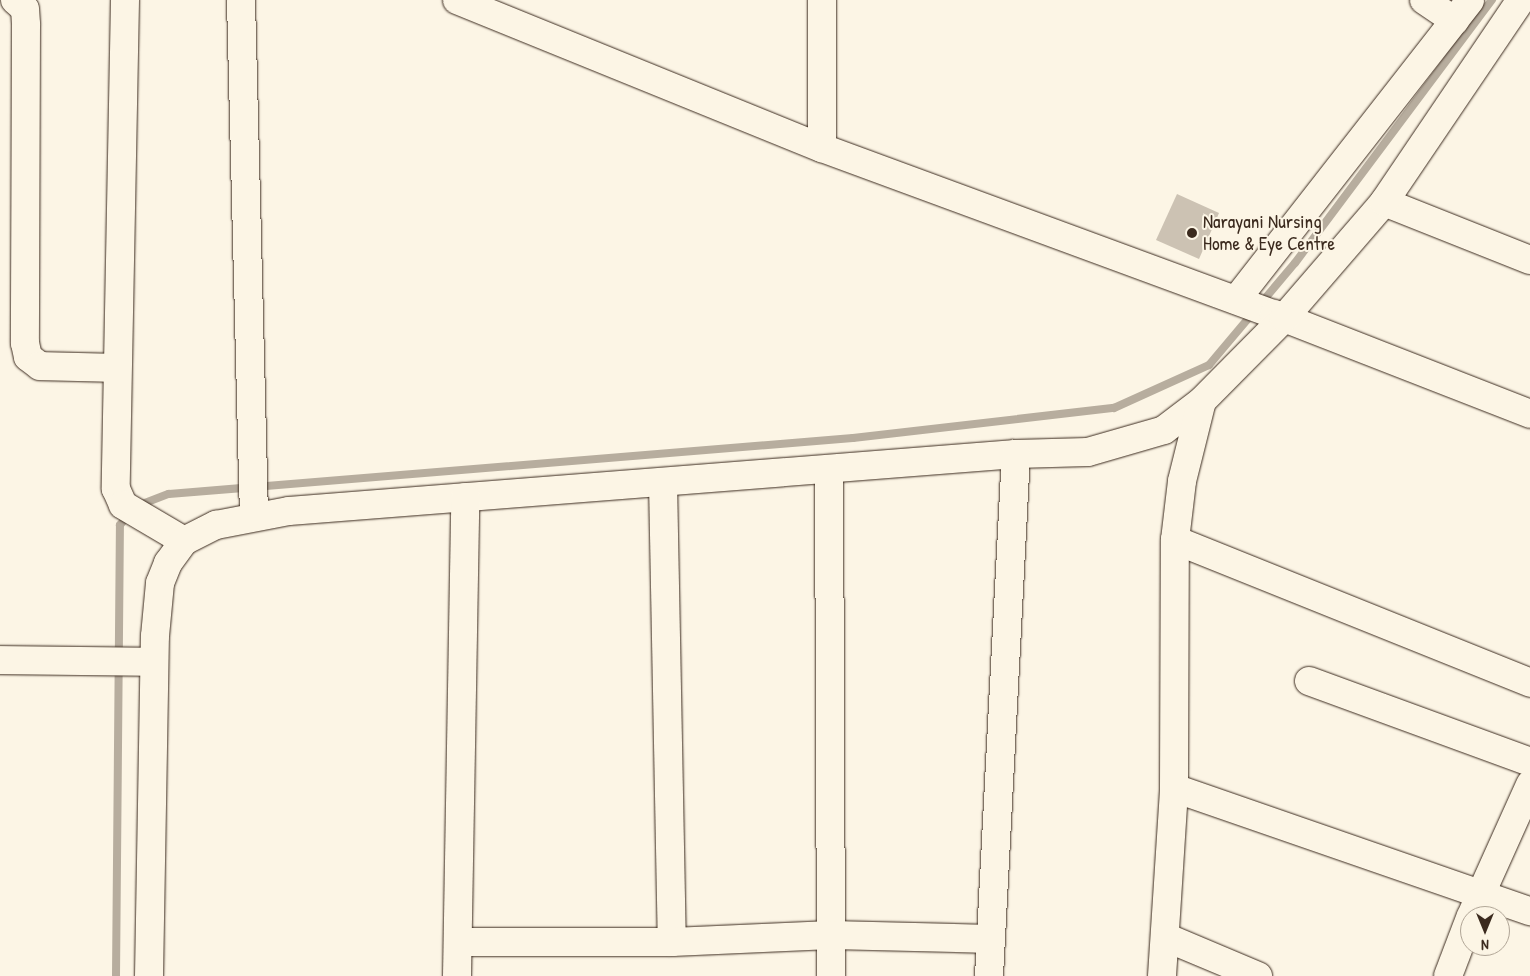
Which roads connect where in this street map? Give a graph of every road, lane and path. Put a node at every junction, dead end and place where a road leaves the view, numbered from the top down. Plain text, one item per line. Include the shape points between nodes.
1 (15, 0) edge
2 (125, 0) edge
3 (241, 0) edge
4 (458, 0) edge
5 (822, 0) edge
6 (1424, 0) edge
7 (1521, 0) edge
8 (1463, 11) edge
9 (822, 148) junction
10 (1384, 202) junction
11 (1530, 260) edge
12 (1240, 302) junction
13 (1279, 316) junction
14 (116, 368) junction
15 (1202, 401) junction
16 (1530, 414) edge
17 (1016, 454) junction
18 (829, 471) junction
19 (663, 482) junction
20 (465, 497) junction
21 (254, 516) junction
22 (1175, 540) junction
23 (184, 541) junction
24 (0, 660) edge
25 (154, 662) junction
26 (1309, 681) dead end
27 (1530, 683) edge
28 (1530, 762) edge
29 (1530, 785) edge
30 (1174, 788) junction
31 (1463, 906) edge
32 (1475, 906) edge
33 (1510, 911) edge
34 (1530, 912) edge
35 (830, 934) junction
36 (1165, 937) junction
37 (991, 938) junction
38 (458, 942) junction
39 (672, 942) junction
40 (1460, 944) edge
41 (149, 976) edge
42 (457, 976) edge
43 (831, 976) edge
44 (989, 976) edge
45 (1162, 976) edge
46 (1258, 976) edge
47 (1448, 976) edge

1 - 14 street via 24,9 26,25 25,343 28,357 40,366
2 - 14 street
3 - 21 street
4 - 9 street
5 - 9 street
6 - 8 street
7 - 10 street
8 - 12 street
9 - 12 street
10 - 11 street
10 - 13 street
12 - 13 street
13 - 15 street
13 - 16 street
14 - 23 street via 116,489 123,506
15 - 17 street via 1164,430 1130,443 1088,452
15 - 22 street via 1182,481
17 - 18 street
17 - 37 street
18 - 19 street
18 - 35 street
19 - 20 street
19 - 39 street
20 - 21 street
20 - 38 street
21 - 23 street via 216,525
22 - 27 street
22 - 30 street
23 - 25 street via 168,563 160,584
24 - 25 street
25 - 41 street
26 - 28 street
29 - 32 street
30 - 31 street
30 - 36 street
33 - 34 street
35 - 37 street
35 - 39 street
35 - 43 street
36 - 45 street
36 - 46 street
37 - 44 street
38 - 39 street
38 - 42 street
40 - 47 street

